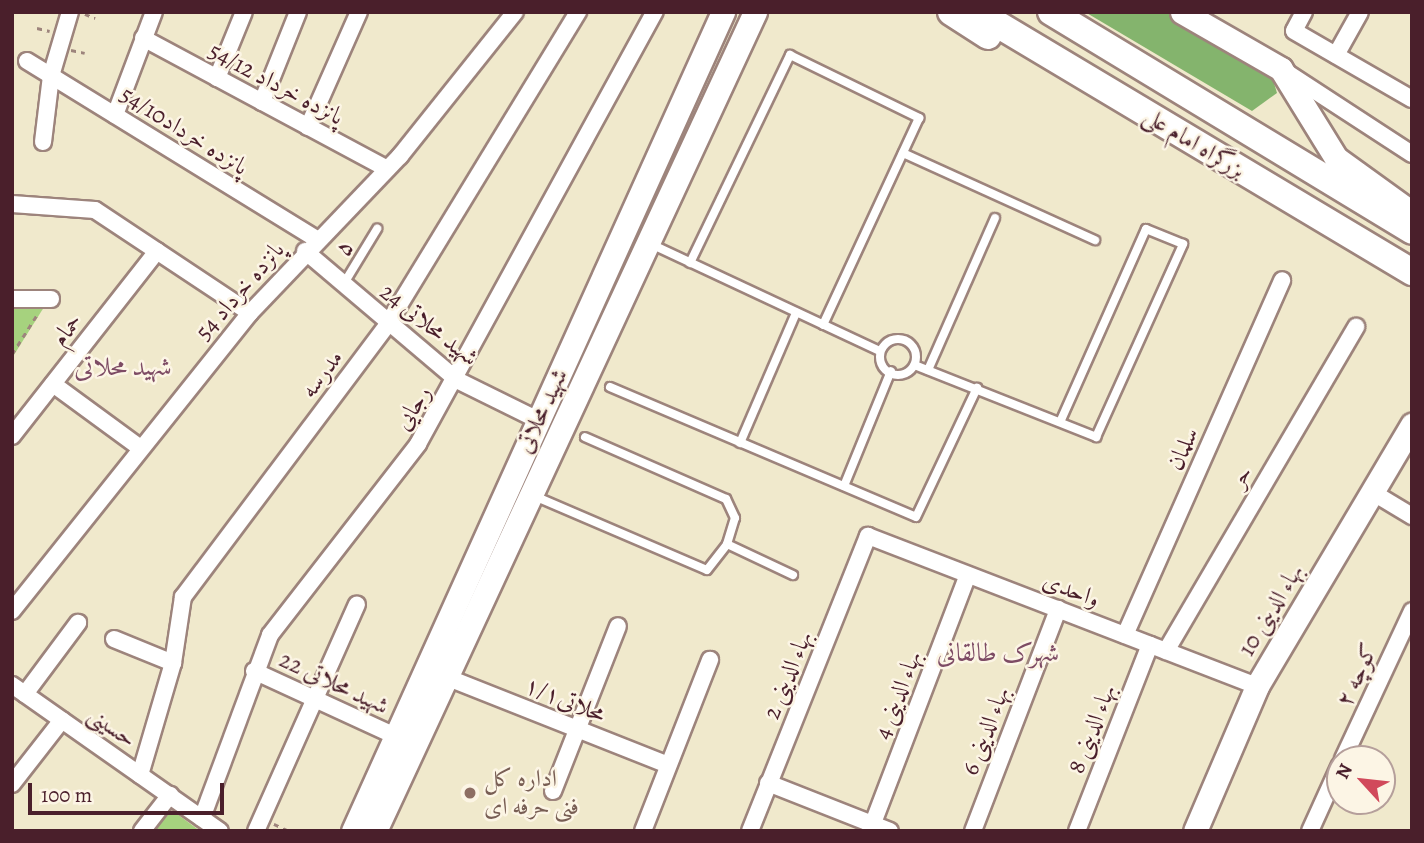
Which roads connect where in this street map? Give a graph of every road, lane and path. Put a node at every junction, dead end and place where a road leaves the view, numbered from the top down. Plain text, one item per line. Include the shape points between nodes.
1 (70, 12) edge
2 (80, 12) edge
3 (153, 12) edge
4 (244, 12) edge
5 (298, 12) edge
6 (359, 12) edge
7 (515, 12) edge
8 (578, 12) edge
9 (655, 12) edge
10 (723, 12) edge
11 (755, 12) edge
12 (951, 12) edge
13 (977, 12) edge
14 (1051, 12) edge
15 (1182, 12) edge
16 (1304, 12) edge
17 (1360, 12) edge
18 (95, 18) dead end
19 (143, 38) junction
20 (1335, 55) junction
21 (27, 61) dead end
22 (1281, 69) junction
23 (51, 76) junction
24 (217, 78) junction
25 (1087, 80) junction
26 (1409, 91) edge
27 (262, 102) junction
28 (115, 115) junction
29 (308, 127) junction
30 (43, 142) dead end
31 (902, 153) junction
32 (1412, 153) edge
33 (387, 169) junction
34 (12, 204) edge
35 (1412, 214) edge
36 (995, 218) dead end
37 (377, 229) dead end
38 (1412, 231) edge
39 (1095, 240) dead end
40 (648, 242) junction
41 (311, 245) junction
42 (157, 251) junction
43 (690, 263) junction
44 (1412, 272) edge
45 (1282, 280) dead end
46 (343, 285) junction
47 (12, 299) edge
48 (51, 299) dead end
49 (32, 307) dead end
50 (250, 313) junction
51 (796, 313) junction
52 (387, 325) junction
53 (823, 325) junction
54 (1356, 327) dead end
55 (877, 350) junction
56 (12, 354) edge
57 (917, 366) junction
58 (928, 370) junction
59 (891, 371) junction
60 (457, 380) junction
61 (53, 384) junction
62 (610, 387) dead end
63 (977, 388) junction
64 (536, 419) junction
65 (1060, 422) junction
66 (1412, 425) edge
67 (12, 436) edge
68 (585, 437) dead end
69 (740, 443) junction
70 (139, 447) junction
71 (844, 486) junction
72 (1372, 492) junction
73 (532, 495) junction
74 (1412, 516) edge
75 (868, 536) joint
76 (727, 544) junction
77 (793, 575) dead end
78 (968, 575) junction
79 (357, 604) dead end
80 (1058, 609) junction
81 (12, 610) edge
82 (1412, 611) edge
83 (78, 623) dead end
84 (618, 626) dead end
85 (1125, 635) junction
86 (114, 639) dead end
87 (1150, 645) junction
88 (1166, 651) junction
89 (710, 660) dead end
90 (173, 663) junction
91 (254, 671) junction
92 (446, 677) junction
93 (1257, 686) junction
94 (19, 690) edge
95 (315, 699) junction
96 (62, 720) junction
97 (578, 730) junction
98 (395, 736) junction
99 (1350, 745) edge
100 (668, 765) junction
101 (140, 775) junction
102 (768, 783) junction
103 (12, 784) edge
104 (553, 791) dead end
105 (170, 796) junction
106 (1326, 796) edge
107 (202, 818) junction
108 (871, 827) edge
109 (142, 831) edge
110 (220, 831) edge
111 (256, 831) edge
112 (353, 831) edge
113 (375, 831) edge
114 (643, 831) edge
115 (750, 831) edge
116 (890, 831) edge
117 (973, 831) edge
118 (1077, 831) edge
119 (1195, 831) edge
120 (1310, 831) edge

1 - 23 street
2 - 18 path
3 - 19 street
4 - 24 street
5 - 27 street
6 - 29 street
7 - 33 street, پانزده خرداد 54
8 - 52 street, مدرسه
9 - 60 street, رجایی
10 - 64 main road, شهید محلاتی
11 - 40 main road, شهید محلاتی
12 - 25 highway via 1029,62
13 - 25 highway, بزرگراه امام علی
14 - 38 highway, بزرگراه امام علی
15 - 22 main road
16 - 20 street via 1294,32
17 - 20 street
19 - 24 street, پانزده خرداد 54/12
19 - 28 street
20 - 26 street
21 - 23 street, پانزده خرداد54/10
22 - 32 street
22 - 35 main road via 1336,158
23 - 28 street, پانزده خرداد54/10
23 - 30 street
24 - 27 street, پانزده خرداد 54/12
25 - 44 highway, بزرگراه امام علی
27 - 29 street, پانزده خرداد 54/12
28 - 41 street, پانزده خرداد54/10
29 - 33 street, پانزده خرداد 54/12
31 - 39 lane
31 - 43 lane via 919,118 790,55
31 - 53 lane
33 - 41 street, پانزده خرداد 54
34 - 42 street via 95,210
36 - 58 lane
37 - 46 lane, ۵
40 - 43 lane
40 - 73 main road, شهید محلاتی
41 - 46 street, شهید محلاتی 24
41 - 50 street, پانزده خرداد 54
42 - 50 street
42 - 61 street, حمام
43 - 51 lane
45 - 85 street, سلمان
46 - 52 street, شهید محلاتی 24
47 - 48 street
49 - 56 path via 42,306
50 - 70 street, پانزده خرداد 54
51 - 53 lane
51 - 69 lane
52 - 60 street, شهید محلاتی 24
52 - 90 street, مدرسه via 183,597
53 - 55 lane
54 - 88 street, حر
55 - 57 lane via 886,342 906,346 917,354
55 - 59 lane
57 - 58 lane
57 - 59 lane
58 - 63 lane
59 - 71 lane
60 - 64 street, شهید محلاتی 24
60 - 91 street, رجایی via 418,444 270,635
61 - 67 street, حمام
61 - 70 street
62 - 69 lane
63 - 65 lane
63 - 71 lane via 916,517
64 - 98 main road, شهید محلاتی
65 - 65 lane via 1146,229 1183,244 1096,437
66 - 72 main road, بهاء الدینی 10
68 - 76 lane via 726,499 735,518
69 - 71 lane
70 - 81 street, پانزده خرداد 54
72 - 74 street
72 - 93 main road, بهاء الدینی 10
73 - 76 lane via 707,570
73 - 92 main road, شهید محلاتی
75 - 78 street, واحدی
75 - 102 street, بهاء الدینی 2
76 - 77 lane
78 - 80 street, واحدی
78 - 108 street, بهاء الدینی 4
79 - 95 street
80 - 85 street, واحدی
80 - 117 street, بهاء الدینی 6
82 - 99 street, کوچه ۲
83 - 94 street
84 - 97 street
85 - 87 street, واحدی
86 - 90 street
87 - 88 street, واحدی
87 - 118 street, بهاء الدینی 8
88 - 93 street, واحدی
89 - 100 street
90 - 101 street, مدرسه
91 - 95 street, شهید محلاتی 22
91 - 107 street, رجایی
92 - 97 street, محلاتی۱/۱
92 - 113 main road, شهید محلاتی
93 - 119 main road, بهاء الدینی 10
94 - 96 street, حسینی
95 - 98 street, شهید محلاتی 22
95 - 111 street
96 - 101 street, حسینی
96 - 103 street
97 - 100 street, محلاتی۱/۱
97 - 104 street
98 - 112 main road, شهید محلاتی
100 - 114 street
101 - 105 street, حسینی
102 - 108 street
102 - 115 street, بهاء الدینی 2
105 - 107 street, حسینی
105 - 109 street
106 - 120 street
107 - 110 street, حسینی
108 - 116 street

